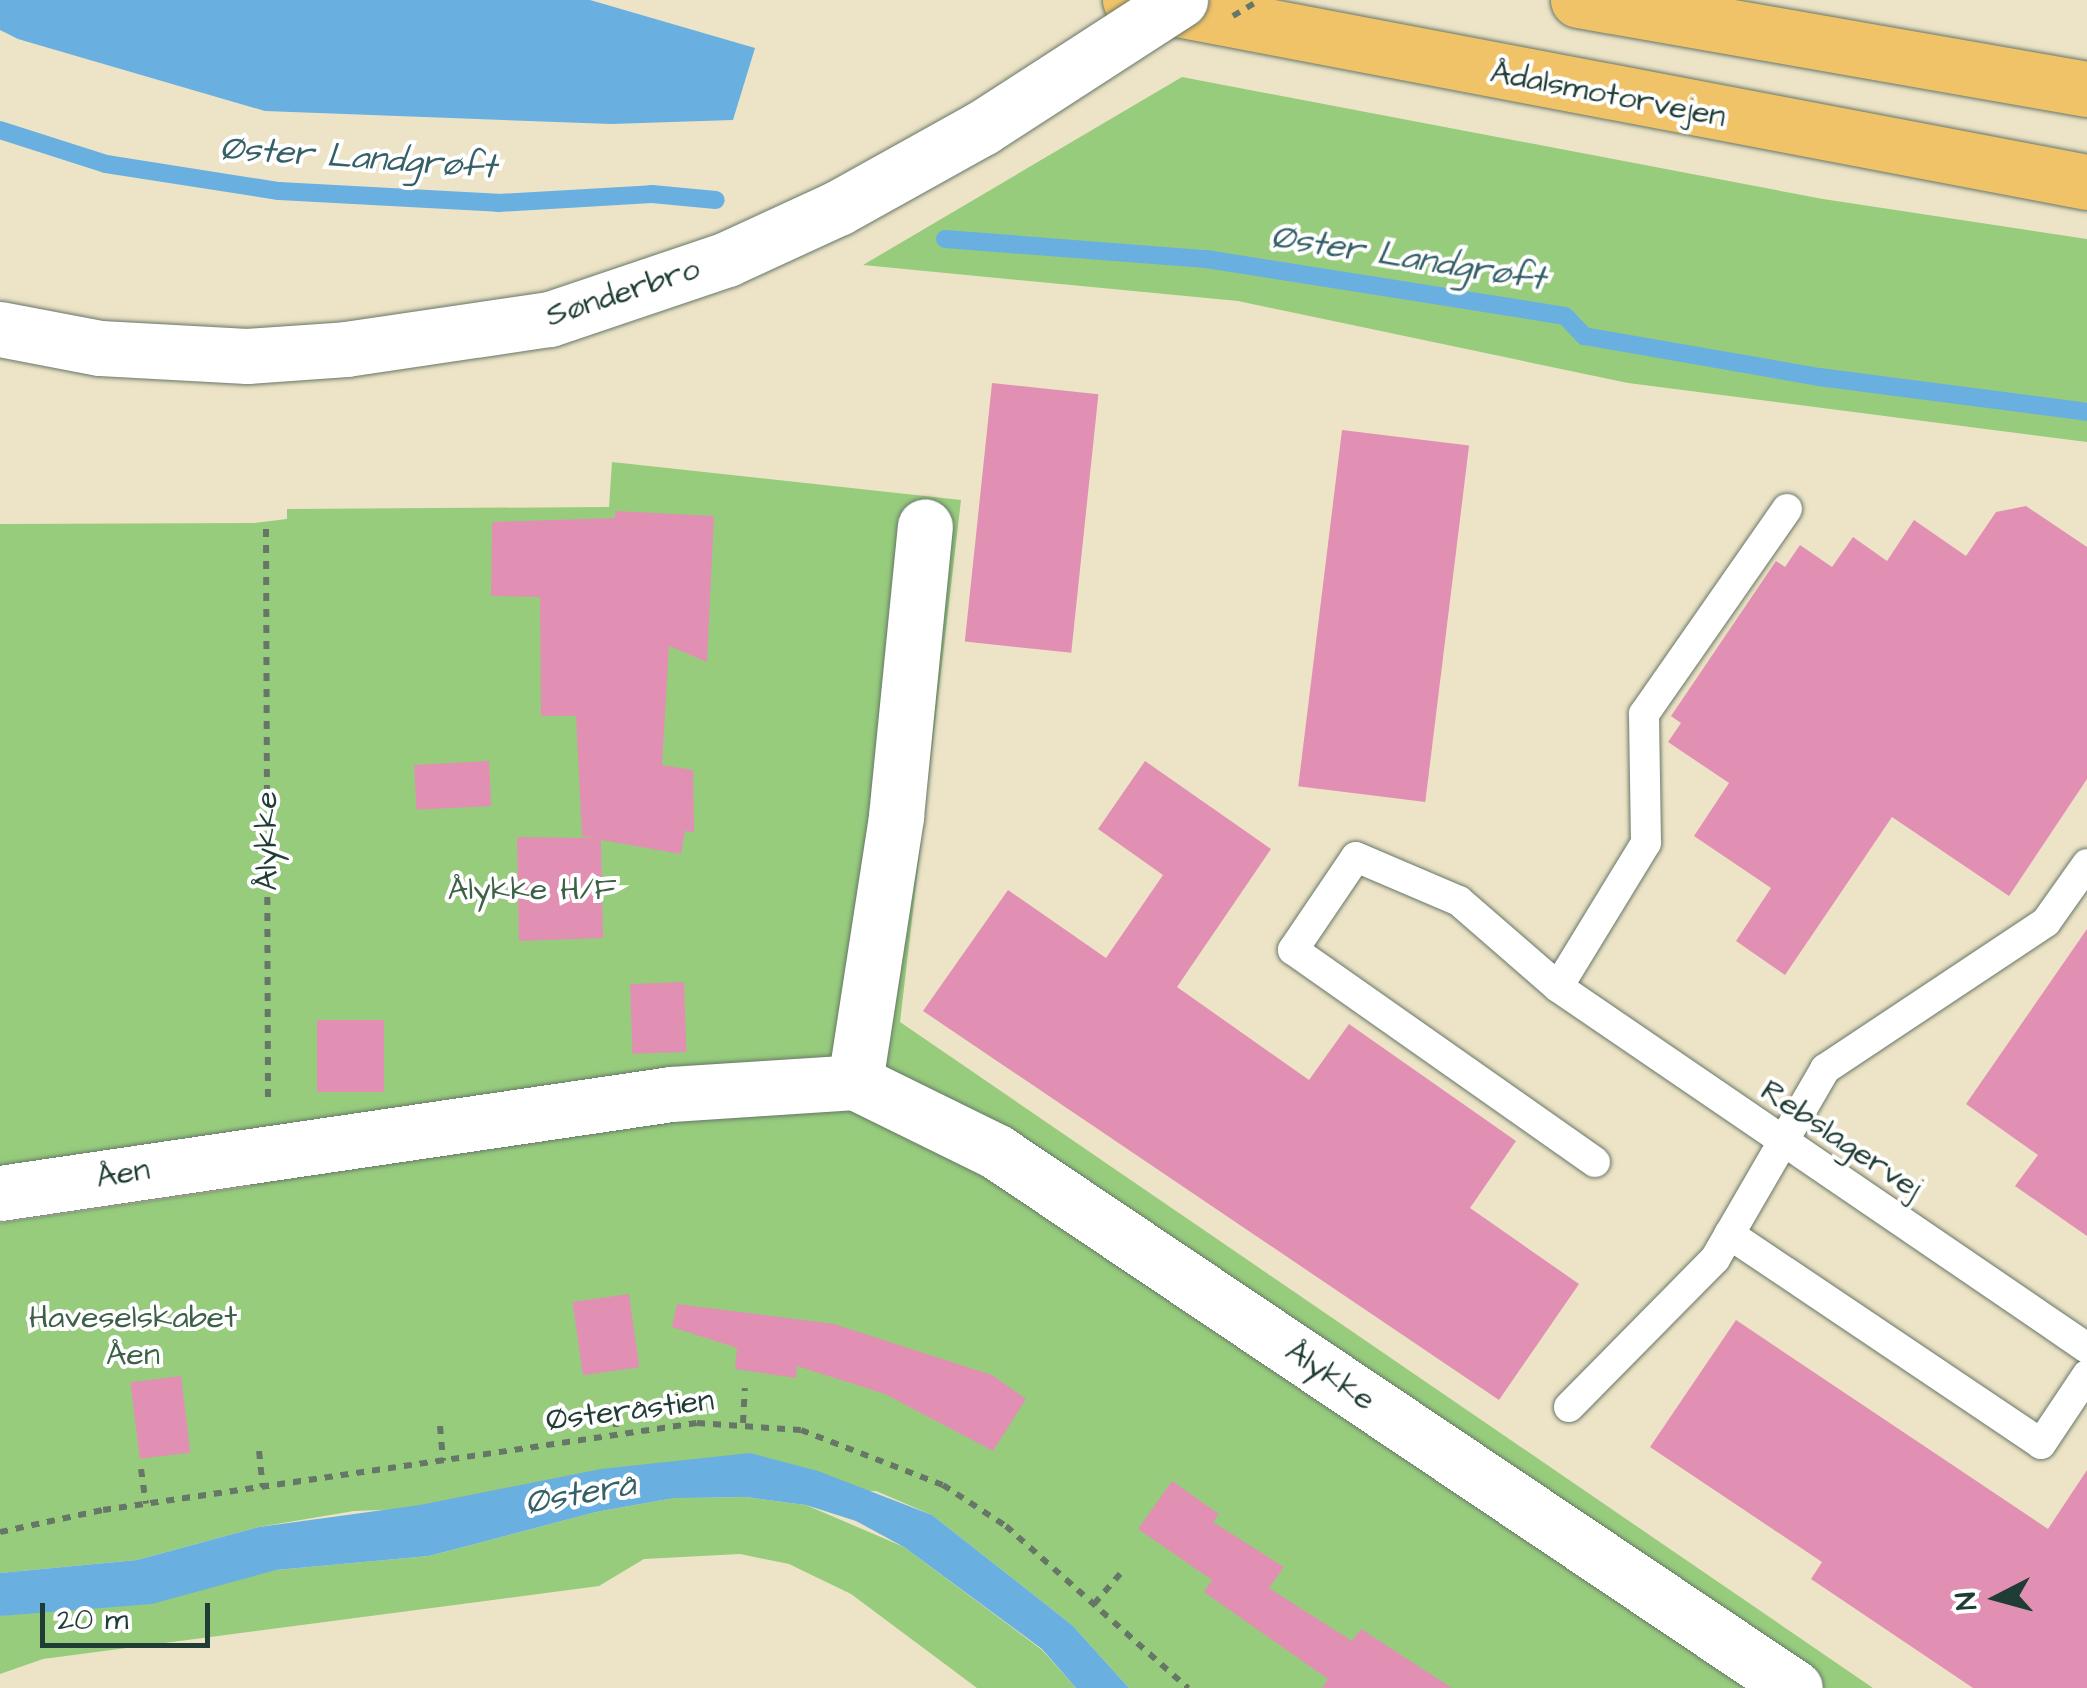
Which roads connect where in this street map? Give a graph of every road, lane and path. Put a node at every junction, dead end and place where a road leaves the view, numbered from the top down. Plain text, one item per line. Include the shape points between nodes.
1 (1130, 0) edge
2 (1180, 0) edge
3 (1578, 0) edge
4 (2087, 89) edge
5 (2087, 182) edge
6 (0, 330) edge
7 (1787, 509) dead end
8 (925, 526) dead end
9 (266, 529) dead end
10 (2087, 864) edge
11 (1558, 987) junction
12 (855, 1082) junction
13 (1782, 1144) junction
14 (257, 1154) junction
15 (1595, 1162) dead end
16 (0, 1192) edge
17 (1730, 1234) junction
18 (2087, 1348) edge
19 (2087, 1376) edge
20 (745, 1388) dead end
21 (614, 1403) dead end
22 (1569, 1407) dead end
23 (743, 1424) junction
24 (440, 1426) dead end
25 (617, 1435) junction
26 (259, 1451) dead end
27 (443, 1461) junction
28 (141, 1468) dead end
29 (263, 1488) junction
30 (146, 1504) junction
31 (0, 1531) edge
32 (1120, 1574) dead end
33 (1094, 1604) junction
34 (1188, 1688) edge
35 (1795, 1688) edge

1 - 5 highway, Ådalsmotorvejen
2 - 6 street, Sønderbro, bridge via 982,128 838,208 727,258 550,319 364,347 247,356 100,348
3 - 4 highway
7 - 11 lane via 1644,714 1646,843
8 - 12 street via 896,816
9 - 14 path, Ålykke
10 - 13 lane via 2046,922 1824,1069
11 - 13 lane, Rebslagervej
11 - 15 lane, Rebslagervej via 1459,901 1356,857 1293,950
12 - 14 street, Ålykke via 671,1094
12 - 35 street, Ålykke via 997,1152
13 - 17 lane
13 - 18 lane, Rebslagervej
14 - 16 street, Åen
17 - 19 lane via 2040,1444
17 - 22 lane via 1715,1259
20 - 23 path
21 - 25 path
23 - 25 path, Østeråstien
23 - 33 path, Østeråstien via 852,1444 943,1484 1006,1526
24 - 27 path
25 - 27 path, Østeråstien
26 - 29 path
27 - 29 path, Østeråstien
28 - 30 path
29 - 30 path, Østeråstien
30 - 31 path, Østeråstien
32 - 33 path
33 - 34 path, Østeråstien

